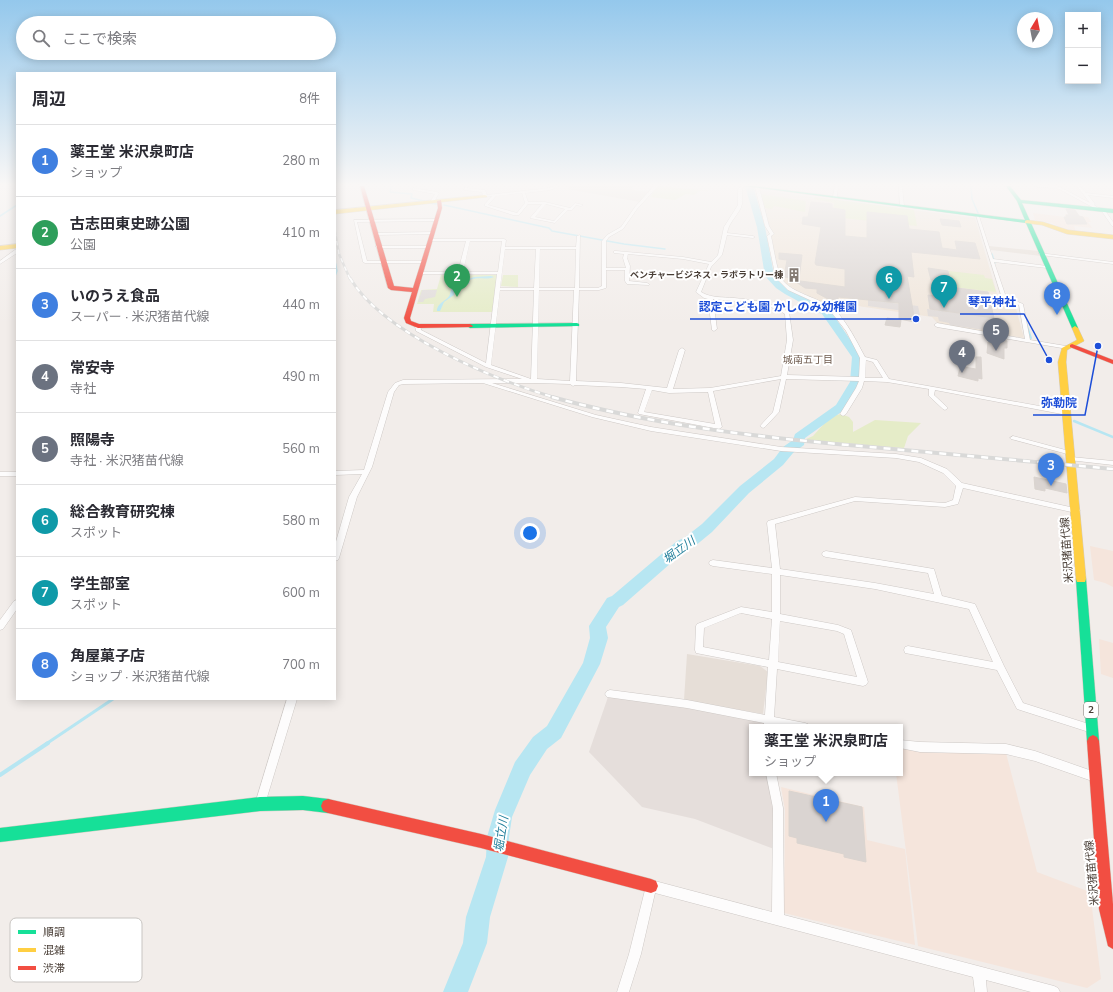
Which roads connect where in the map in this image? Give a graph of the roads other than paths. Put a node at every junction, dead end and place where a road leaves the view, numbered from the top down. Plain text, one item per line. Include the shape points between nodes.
1 (358, 232) edge
2 (433, 232) edge
3 (614, 232) edge
4 (771, 232) edge
5 (982, 232) edge
6 (1032, 232) edge
7 (1070, 232) edge
8 (375, 234) joint
9 (726, 234) joint
10 (579, 236) dead end
11 (753, 237) dead end
12 (1113, 237) edge
13 (431, 240) junction
14 (468, 240) junction
15 (16, 246) edge
16 (378, 247) junction
17 (0, 248) edge
18 (503, 248) junction
19 (538, 248) junction
20 (578, 248) junction
21 (16, 252) edge
22 (616, 252) dead end
23 (626, 253) junction
24 (1041, 254) junction
25 (991, 260) junction
26 (383, 262) junction
27 (424, 262) junction
28 (0, 263) edge
29 (710, 263) junction
30 (1113, 263) edge
31 (1047, 267) junction
32 (605, 268) junction
33 (628, 269) junction
34 (421, 273) junction
35 (460, 273) junction
36 (500, 273) junction
37 (647, 284) dead end
38 (498, 289) junction
39 (536, 289) junction
40 (578, 289) junction
41 (416, 290) junction
42 (710, 297) junction
43 (493, 325) junction
44 (536, 325) junction
45 (577, 325) junction
46 (937, 325) dead end
47 (418, 326) junction
48 (714, 329) dead end
49 (1028, 340) junction
50 (1069, 347) junction
51 (682, 350) dead end
52 (863, 358) junction
53 (1113, 362) edge
54 (488, 366) junction
55 (784, 377) junction
56 (861, 380) junction
57 (887, 380) junction
58 (534, 381) junction
59 (484, 382) junction
60 (574, 384) junction
61 (932, 388) junction
62 (649, 389) junction
63 (710, 390) junction
64 (669, 391) junction
65 (945, 408) dead end
66 (843, 414) dead end
67 (1067, 414) junction
68 (763, 426) dead end
69 (1013, 438) dead end
70 (1071, 456) junction
71 (1113, 463) edge
72 (366, 472) junction
73 (336, 473) edge
74 (0, 474) edge
75 (16, 474) edge
76 (960, 485) junction
77 (1076, 511) junction
78 (826, 554) dead end
79 (336, 555) edge
80 (713, 563) dead end
81 (776, 572) junction
82 (939, 598) junction
83 (16, 604) edge
84 (776, 616) junction
85 (0, 627) edge
86 (908, 650) dead end
87 (774, 664) junction
88 (1000, 667) junction
89 (610, 694) dead end
90 (292, 700) edge
91 (769, 724) edge
92 (1092, 729) junction
93 (903, 744) edge
94 (772, 776) edge
95 (1096, 777) junction
96 (260, 804) junction
97 (0, 834) edge
98 (651, 886) junction
99 (778, 920) junction
100 (1113, 941) edge
101 (979, 972) junction
102 (623, 992) edge
103 (981, 992) edge
104 (1054, 992) edge

1 - 26 street via 365,262
2 - 13 street
3 - 32 street via 604,241
4 - 52 street via 769,236 771,248 780,280 790,289 825,305 834,312
5 - 25 street
6 - 24 street, 米沢猪苗代線 / 2
7 - 12 street
8 - 13 street
8 - 16 street
9 - 11 street
9 - 29 street via 720,255
10 - 20 street
13 - 14 street
13 - 16 street
13 - 27 street
14 - 18 street via 504,240
14 - 35 street
15 - 17 street
16 - 26 street
18 - 19 street
18 - 36 street
19 - 20 street
19 - 39 street
20 - 40 street
21 - 28 street
22 - 23 street
23 - 29 street
23 - 33 street
24 - 30 street
24 - 31 street, 米沢猪苗代線 / 2
25 - 31 street
25 - 49 street via 1004,298 1021,304
26 - 27 street
26 - 41 street via 391,288
27 - 34 street
29 - 42 street via 698,292
31 - 50 street, 米沢猪苗代線 / 2 via 1081,341 1080,344
32 - 33 street
32 - 40 street via 604,287
33 - 37 street via 629,283
34 - 35 street
34 - 41 street
35 - 36 street
36 - 38 street
38 - 39 street
38 - 43 street
39 - 40 street
39 - 44 street
40 - 45 street
41 - 47 street via 407,318 408,322
42 - 48 street
42 - 55 street via 767,304 787,313 790,340
43 - 44 street
43 - 47 street
43 - 54 street
44 - 45 street
44 - 58 street
45 - 60 street
46 - 49 street
47 - 54 street via 419,331
49 - 50 street
50 - 53 street
50 - 67 street, 米沢猪苗代線 / 2 via 1062,353
51 - 64 street
52 - 56 street
52 - 57 street via 875,361
54 - 58 street
55 - 56 street
55 - 63 street
55 - 68 street via 776,412
56 - 57 street
56 - 66 street via 854,399
57 - 61 street
58 - 59 street
58 - 60 street
59 - 72 street via 413,381 397,384 391,392
59 - 76 street via 621,423 781,448 921,460 945,471
60 - 62 street via 621,385
61 - 65 street via 931,395
61 - 67 street
62 - 63 street via 641,413 719,427
62 - 64 street
63 - 64 street
67 - 70 street, 米沢猪苗代線 / 2
69 - 70 street
70 - 71 street
70 - 77 street, 米沢猪苗代線 / 2
72 - 73 street
72 - 79 street via 353,497
74 - 75 street
76 - 77 street
76 - 81 street via 956,502 945,505 855,499 771,523
77 - 92 street, 米沢猪苗代線 / 2
78 - 82 street via 931,571
80 - 81 street
81 - 82 street
81 - 84 street
82 - 88 street via 972,606
83 - 85 street
84 - 87 street
84 - 87 street via 741,610 700,626 699,650
84 - 87 street via 848,632 863,682
86 - 88 street
87 - 91 street
88 - 92 street via 1020,706
89 - 91 street via 687,704
90 - 96 street
92 - 95 street, 米沢猪苗代線 / 2
93 - 95 street via 1006,749
94 - 99 street via 778,808
95 - 100 street, 米沢猪苗代線 / 2 via 1106,909
96 - 97 street
96 - 98 street via 303,803 338,807 525,852
98 - 99 street
98 - 102 street
99 - 101 street
101 - 103 street
101 - 104 street

